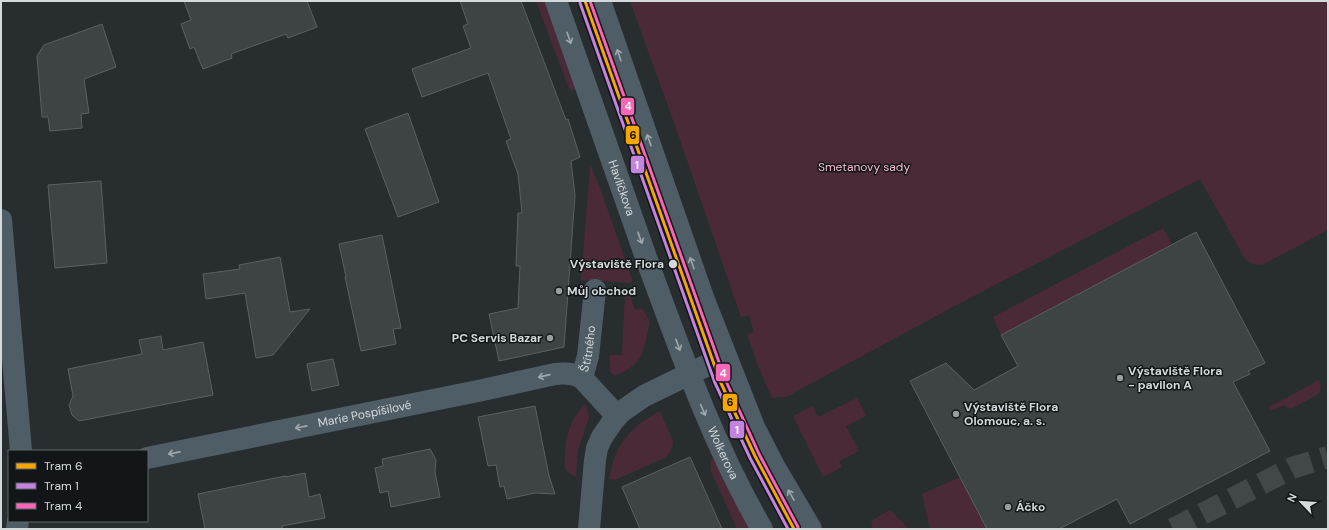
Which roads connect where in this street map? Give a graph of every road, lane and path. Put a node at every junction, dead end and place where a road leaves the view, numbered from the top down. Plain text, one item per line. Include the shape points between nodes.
1 (556, 1) edge
2 (600, 1) edge
3 (1, 220) edge
4 (595, 290) dead end
5 (726, 356) junction
6 (688, 374) junction
7 (582, 378) junction
8 (617, 416) junction
9 (21, 450) edge
10 (148, 458) edge
11 (589, 529) edge
12 (762, 529) edge
13 (811, 529) edge

1 -> 6 street, Havlíčkova
5 -> 2 street via 704,300
3 - 9 street
4 - 7 street, Štítného via 588,356
5 - 6 street
13 -> 5 street via 754,427
6 - 8 street via 644,396
6 -> 12 street, Wolkerova via 735,481
7 - 8 street, Štítného
7 -> 10 street, Marie Pospíšilové via 566,373 555,374
8 - 11 street via 602,437 598,448

